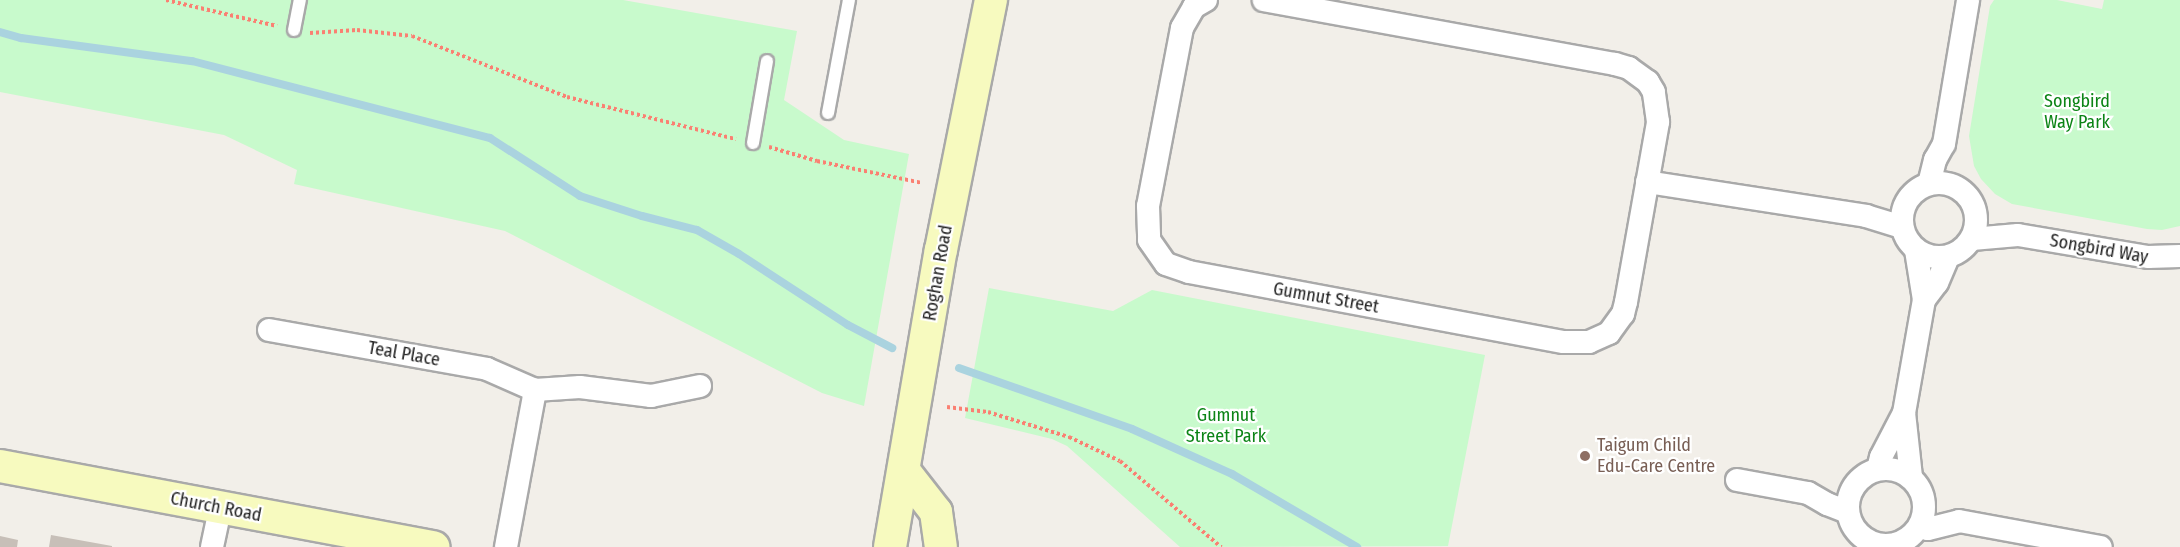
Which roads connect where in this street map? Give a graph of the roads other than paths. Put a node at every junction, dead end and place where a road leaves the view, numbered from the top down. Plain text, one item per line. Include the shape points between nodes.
1 (300, 0) edge
2 (849, 0) edge
3 (991, 0) edge
4 (1206, 0) edge
5 (1264, 0) edge
6 (1968, 0) edge
7 (294, 30) road end
8 (767, 60) dead end
9 (828, 113) dead end
10 (753, 143) road end
11 (1944, 144) junction
12 (1647, 182) junction
13 (1929, 184) junction
14 (1953, 185) junction
15 (1976, 215) junction
16 (1903, 218) junction
17 (2018, 235) junction
18 (1972, 239) junction
19 (1916, 250) junction
20 (2180, 256) edge
21 (1948, 257) junction
22 (1924, 300) junction
23 (269, 330) dead end
24 (700, 386) dead end
25 (535, 390) junction
26 (1904, 413) junction
27 (0, 466) edge
28 (1878, 469) junction
29 (904, 471) junction
30 (1911, 477) junction
31 (1737, 480) dead end
32 (1852, 489) junction
33 (1808, 494) junction
34 (1924, 500) junction
35 (220, 508) junction
36 (1848, 512) junction
37 (1959, 521) junction
38 (1919, 527) junction
39 (1863, 542) edge
40 (1896, 546) edge
41 (212, 547) edge
42 (433, 547) edge
43 (506, 547) edge
44 (890, 547) edge
45 (941, 547) edge
46 (2101, 547) edge

1 - 7 lane
2 - 9 lane
3 - 29 main road, Roghan Road via 941,250
4 - 12 street, Gumnut Street via 1187,16 1178,41 1147,213 1153,249 1175,269 1564,342 1589,342 1609,333 1623,314
5 - 12 street, Gumnut Street via 1629,68 1648,82 1658,109
6 - 11 street
8 - 10 lane
11 - 13 street
11 - 14 street
12 - 16 street via 1866,216
13 - 14 street
13 - 16 street via 1913,194
14 - 15 street via 1969,197
15 - 17 street, Songbird Way
15 - 18 street
16 - 19 street via 1909,243
17 - 18 street, Songbird Way
17 - 20 street, Songbird Way via 2148,258
18 - 21 street
19 - 21 street via 1936,258
19 - 22 street
21 - 22 street via 1937,283
22 - 26 street
23 - 25 street, Teal Place via 487,369
24 - 25 street, Teal Place via 651,396 591,387
25 - 43 street
26 - 28 street
26 - 30 street
27 - 35 main road, Church Road
28 - 30 street via 1890,468
28 - 32 street via 1859,479
29 - 44 main road, Roghan Road
29 - 45 main road via 936,512
30 - 34 street
31 - 33 street
32 - 33 street
32 - 36 street
33 - 36 street
34 - 37 street via 1937,504
34 - 38 street
35 - 41 street
35 - 42 main road, Church Road
36 - 39 street
37 - 38 street via 1928,529
37 - 46 street
38 - 40 street
39 - 40 street

